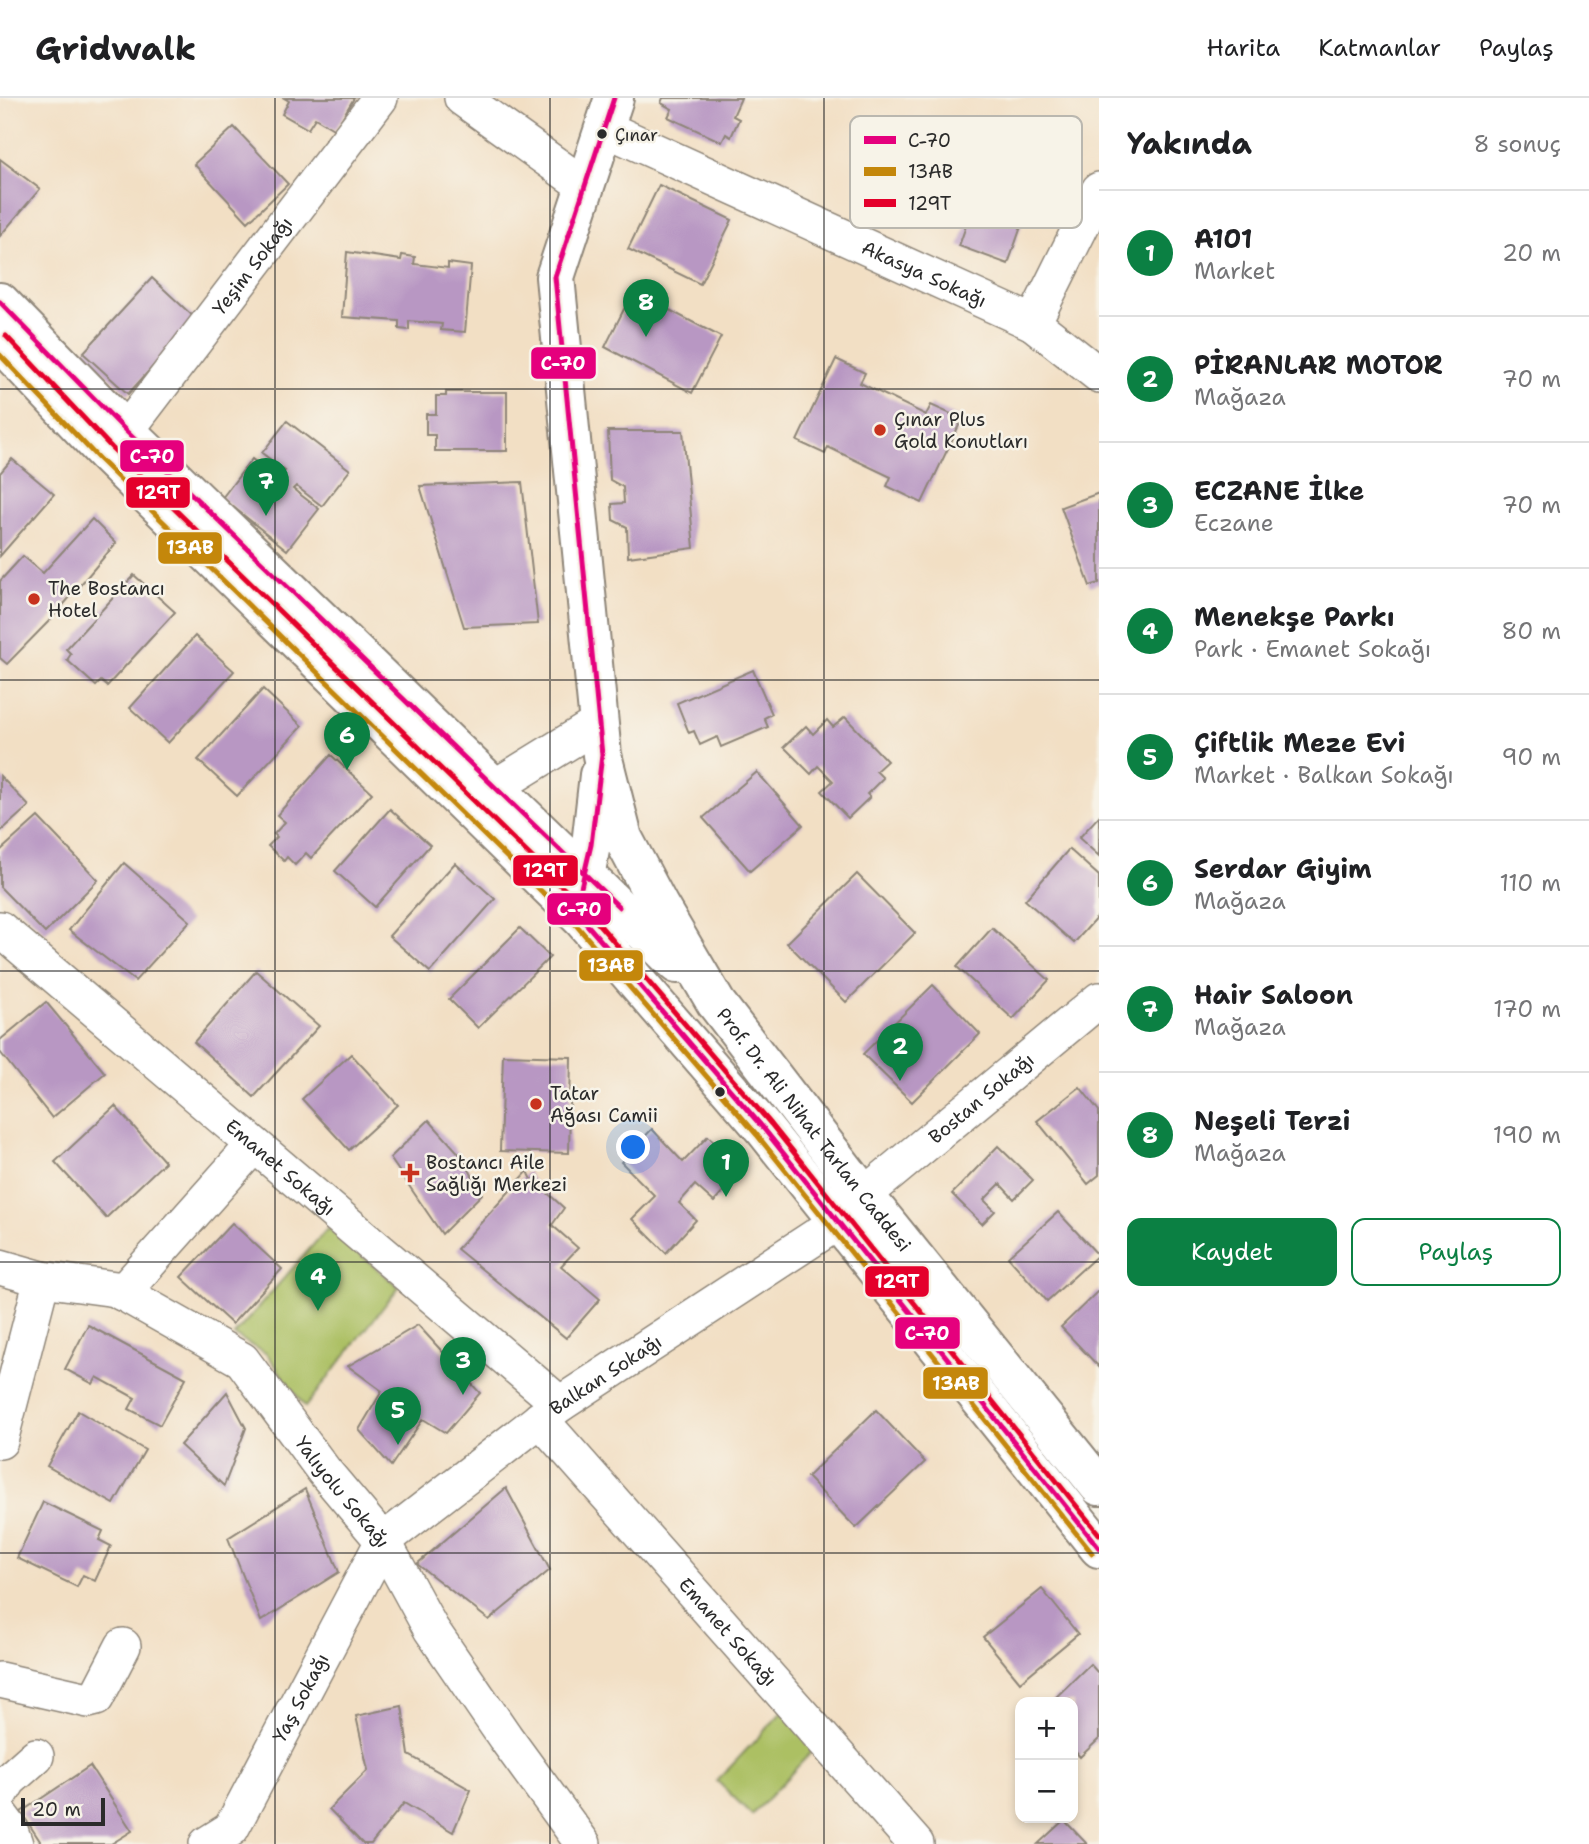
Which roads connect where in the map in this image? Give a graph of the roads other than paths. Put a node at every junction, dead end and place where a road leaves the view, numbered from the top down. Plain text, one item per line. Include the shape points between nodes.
1 (380, 98) edge
2 (462, 98) edge
3 (609, 113) edge
4 (585, 186) junction
5 (1099, 190) edge
6 (1082, 224) edge
7 (1080, 228) edge
8 (0, 302) edge
9 (1033, 323) junction
10 (0, 342) edge
11 (1099, 375) edge
12 (126, 431) junction
13 (600, 739) junction
14 (495, 787) junction
15 (585, 876) junction
16 (583, 920) junction
17 (0, 929) edge
18 (1099, 1000) edge
19 (716, 1003) junction
20 (254, 1145) junction
21 (864, 1195) junction
22 (838, 1222) junction
23 (0, 1267) edge
24 (42, 1279) junction
25 (122, 1293) junction
26 (550, 1412) junction
27 (0, 1441) edge
28 (1099, 1486) edge
29 (383, 1541) junction
30 (1099, 1548) edge
31 (123, 1646) dead end
32 (0, 1680) edge
33 (36, 1756) dead end
34 (0, 1795) edge
35 (0, 1815) edge
36 (15, 1844) edge
37 (207, 1844) edge
38 (583, 1844) edge
39 (916, 1844) edge

1 - 12 street, Yeşim Sokağı
2 - 4 street
3 - 4 main road
3 - 9 street, Akasya Sokağı
4 - 13 main road via 555,277
5 - 6 street
7 - 9 street
8 - 12 main road
9 - 11 street, Akasya Sokağı
10 - 16 main road, Prof. Dr. Ali Nihat Tarlan Caddesi via 106,454
12 - 14 main road
13 - 14 street
13 - 15 main road
13 - 19 main road via 624,838
14 - 15 main road
15 - 16 main road via 579,896
15 - 19 main road
16 - 22 main road, Prof. Dr. Ali Nihat Tarlan Caddesi
17 - 20 street, Emanet Sokağı
18 - 21 street, Bostan Sokağı
19 - 21 main road, Prof. Dr. Ali Nihat Tarlan Caddesi
20 - 25 street
20 - 26 street, Emanet Sokağı
21 - 28 main road, Prof. Dr. Ali Nihat Tarlan Caddesi
22 - 26 street, Balkan Sokağı
22 - 30 main road, Prof. Dr. Ali Nihat Tarlan Caddesi
23 - 24 street, Yalıyolu Sokağı
24 - 25 street, Yalıyolu Sokağı
24 - 27 street
25 - 29 street, Yalıyolu Sokağı via 242,1360 324,1471
26 - 29 street, Balkan Sokağı
26 - 39 street, Emanet Sokağı
29 - 37 street, Yaş Sokağı via 231,1829
29 - 38 street, Yalıyolu Sokağı via 430,1629
31 - 32 street via 96,1698 89,1700
33 - 34 street via 9,1780
35 - 36 street

